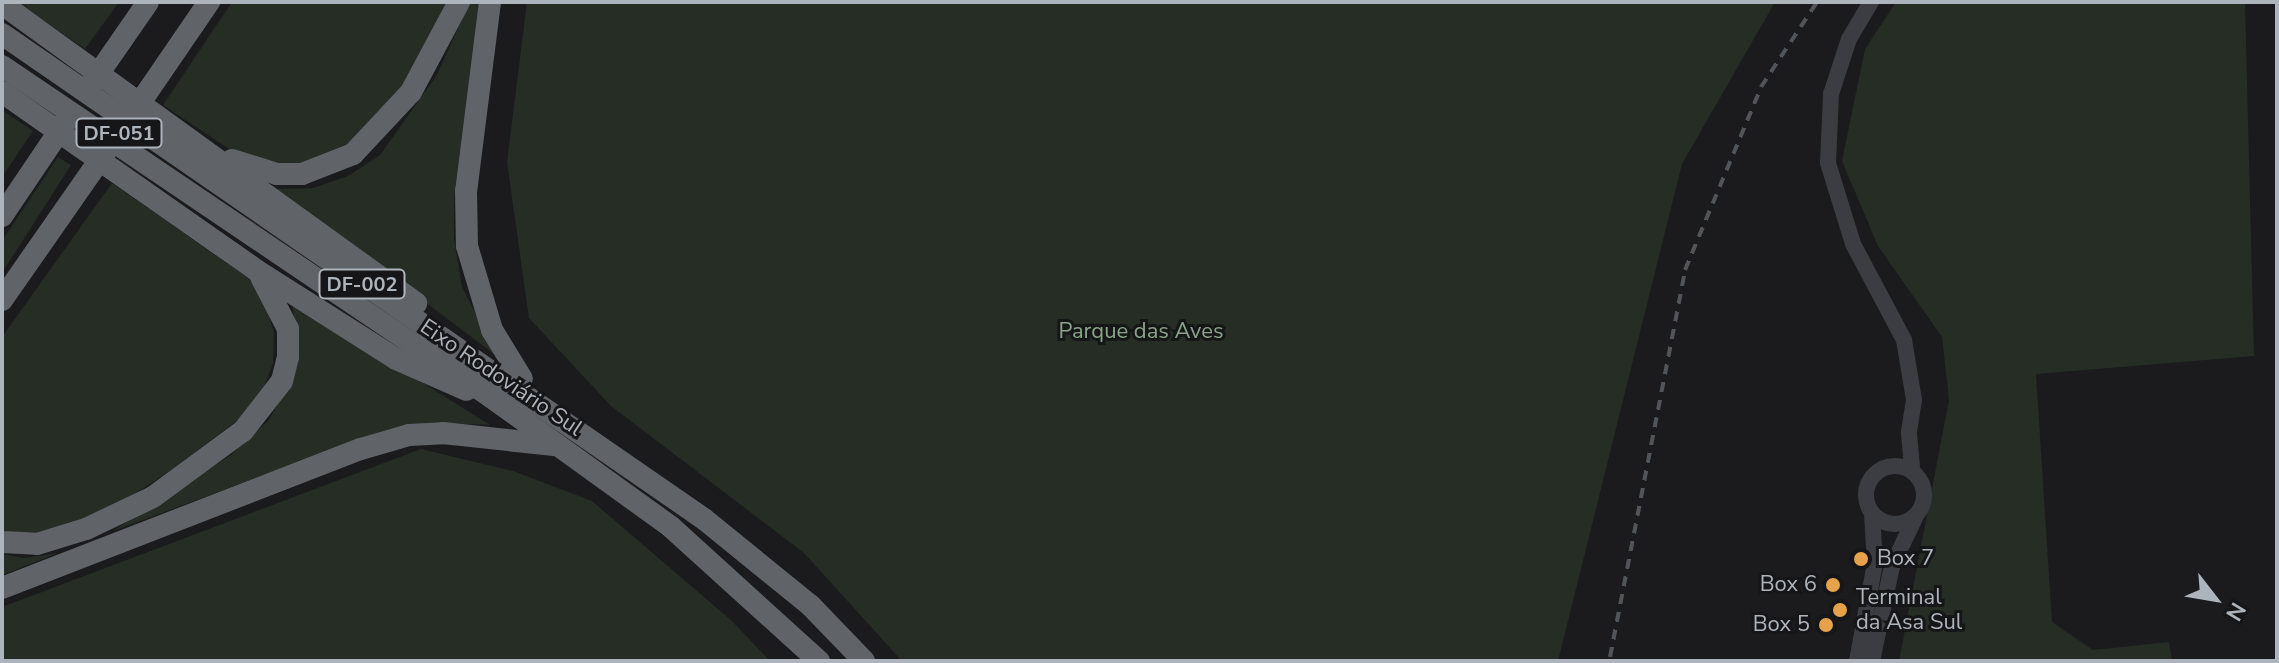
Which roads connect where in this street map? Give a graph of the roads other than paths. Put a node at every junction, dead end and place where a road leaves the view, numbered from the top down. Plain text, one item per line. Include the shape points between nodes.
1 (148, 2) edge
2 (209, 2) edge
3 (459, 2) edge
4 (490, 2) edge
5 (1871, 2) edge
6 (2, 4) edge
7 (2, 34) edge
8 (2, 66) edge
9 (2, 92) edge
10 (210, 152) junction
11 (2, 216) edge
12 (256, 270) junction
13 (2, 300) edge
14 (522, 379) junction
15 (491, 397) junction
16 (565, 420) junction
17 (1909, 433) junction
18 (554, 445) junction
19 (1888, 467) junction
20 (1912, 471) junction
21 (1872, 514) junction
22 (1917, 515) junction
23 (2, 542) edge
24 (2, 588) edge
25 (819, 661) edge
26 (864, 661) edge
27 (1857, 661) edge
28 (1872, 661) edge

1 - 11 highway, DF-051
2 - 13 highway, DF-051
3 - 10 highway via 411,92 353,154 302,174 277,174
4 - 14 highway via 466,191 467,246 492,330
5 - 17 street via 1849,39 1835,79 1827,122 1828,163 1853,244 1904,340 1914,400
6 - 10 highway
7 - 16 highway, Eixo Rodoviário Sul / DF-002
8 - 15 highway, Eixo Rodoviário Sul / DF-002
9 - 12 highway
10 - 14 highway
12 - 15 highway via 434,380
12 - 23 highway via 288,329 282,381 262,411 218,453 153,497 61,539
14 - 16 highway
15 - 18 highway, Eixo Rodoviário Sul / DF-002
16 - 26 highway, Eixo Rodoviário Sul / DF-002 via 704,519 810,605
17 - 19 street
17 - 20 street
18 - 24 highway via 409,435
18 - 25 highway, Eixo Rodoviário Sul / DF-002 via 671,527
19 - 20 street
19 - 21 street via 1876,473 1866,491
20 - 22 street via 1924,492
21 - 22 street via 1894,525
21 - 27 street via 1875,563
22 - 28 street via 1892,566

